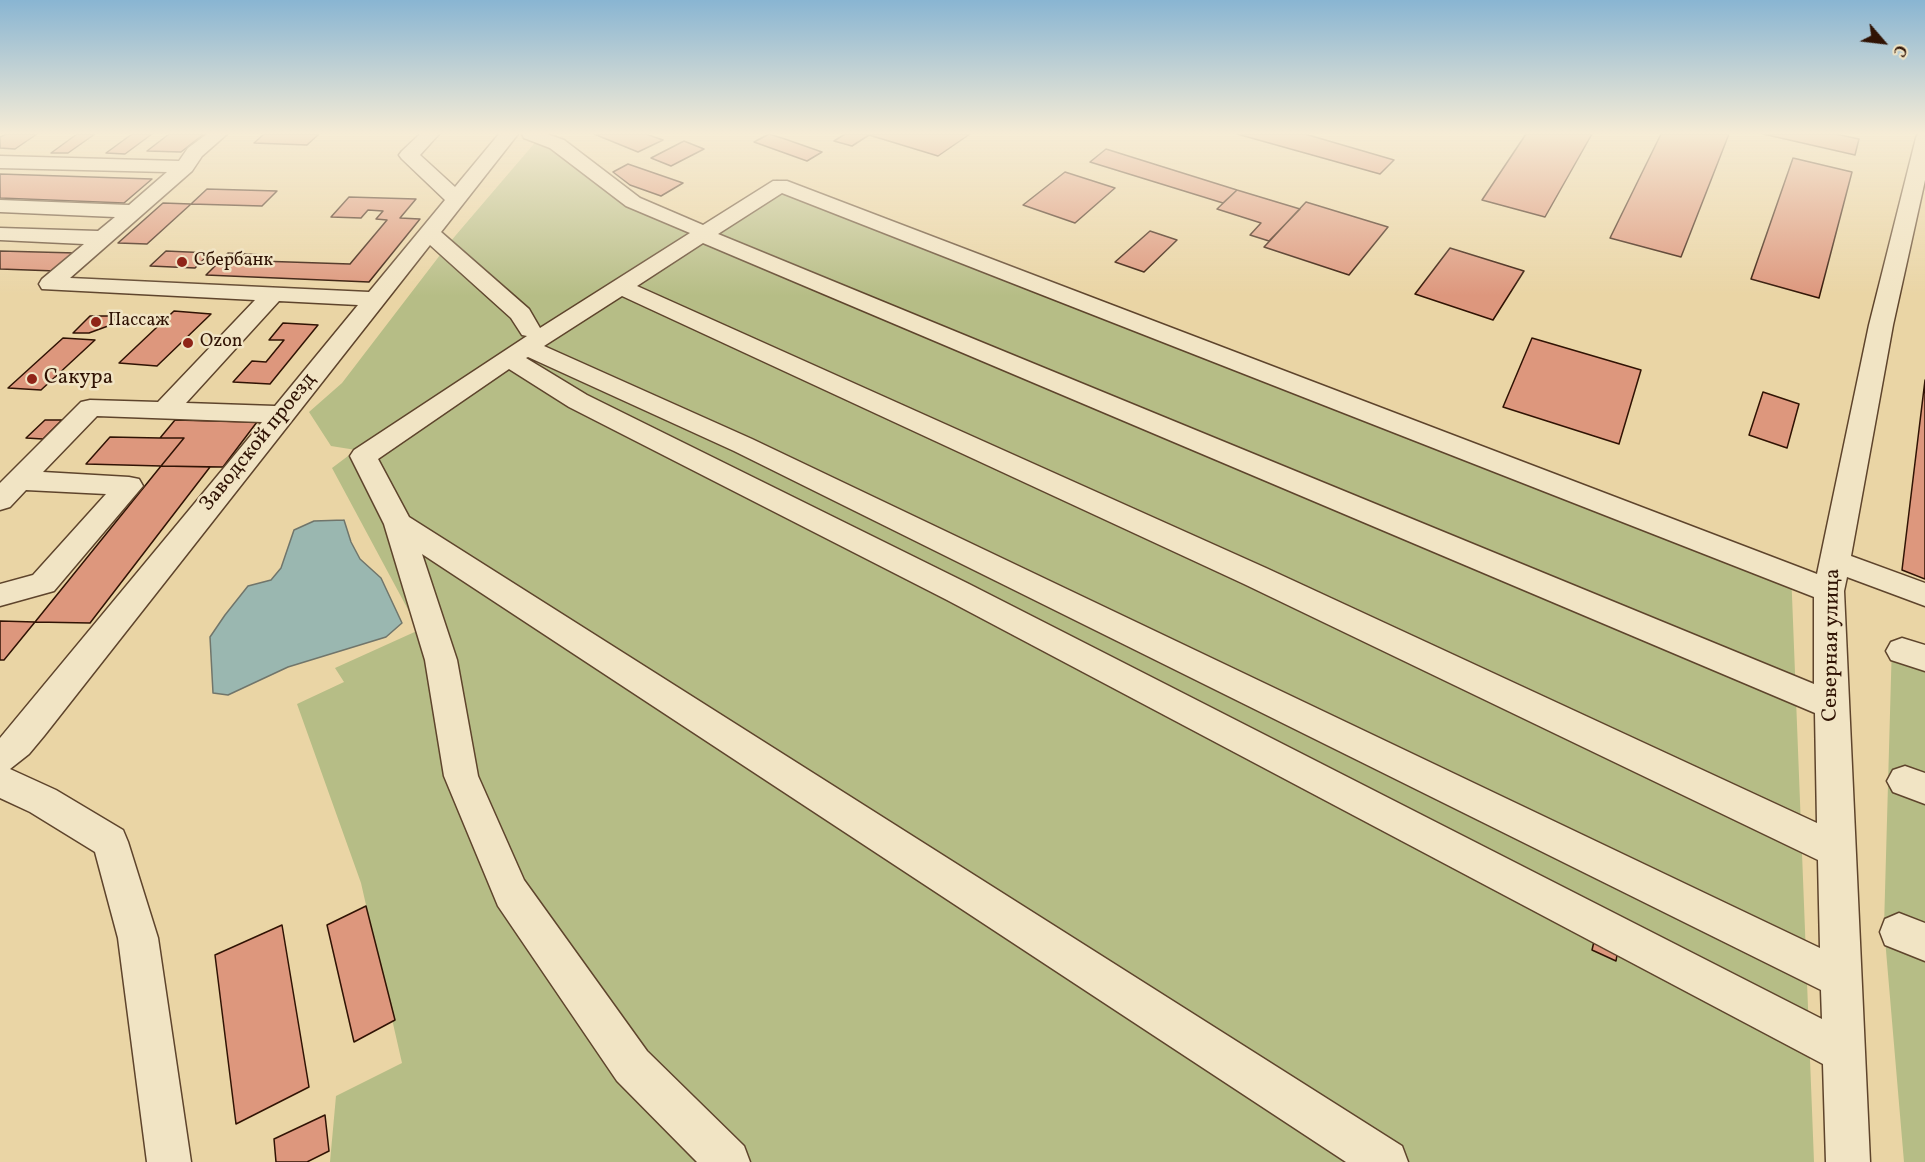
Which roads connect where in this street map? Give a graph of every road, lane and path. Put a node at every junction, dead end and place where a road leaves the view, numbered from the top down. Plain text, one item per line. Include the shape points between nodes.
1 (159, 188) edge
2 (444, 188) edge
3 (465, 188) edge
4 (615, 188) edge
5 (774, 188) edge
6 (789, 188) edge
7 (1913, 188) edge
8 (456, 199) junction
9 (0, 206) edge
10 (133, 211) junction
11 (698, 231) junction
12 (429, 233) junction
13 (0, 234) edge
14 (103, 238) junction
15 (621, 287) junction
16 (273, 294) junction
17 (375, 299) junction
18 (522, 345) junction
19 (164, 411) junction
20 (282, 414) junction
21 (10, 490) edge
22 (398, 525) junction
23 (1832, 576) junction
24 (1925, 594) edge
25 (0, 595) edge
26 (1831, 705) junction
27 (0, 758) edge
28 (0, 781) edge
29 (1836, 850) junction
30 (1843, 980) junction
31 (1845, 1053) junction
32 (169, 1162) edge
33 (728, 1162) edge
34 (1386, 1162) edge
35 (1848, 1162) edge

1 - 10 street
2 - 8 street
3 - 8 street, Заводской проезд
4 - 11 street via 633,202
5 - 11 street
6 - 23 street
7 - 23 street, Северная улица via 1881,325
8 - 12 street, Заводской проезд
9 - 10 street
10 - 14 street
11 - 15 street
11 - 26 street
12 - 17 street, Заводской проезд
12 - 18 street via 521,314
13 - 14 street
14 - 16 street via 50,284
15 - 18 street
15 - 29 street via 1255,576
16 - 17 street
16 - 19 street
17 - 20 street, Заводской проезд
18 - 22 street via 363,456
18 - 30 street via 743,445
18 - 31 street via 578,400 969,597
19 - 20 street
19 - 21 street via 90,408
20 - 27 street, Заводской проезд via 32,726
21 - 25 street via 129,486 43,583
22 - 33 street via 441,660 461,776 512,893 632,1066
22 - 34 street
23 - 24 street
23 - 26 street, Северная улица
26 - 29 street, Северная улица
28 - 32 street via 43,801 110,842 138,938
29 - 30 street, Северная улица
30 - 31 street, Северная улица
31 - 35 street, Северная улица

